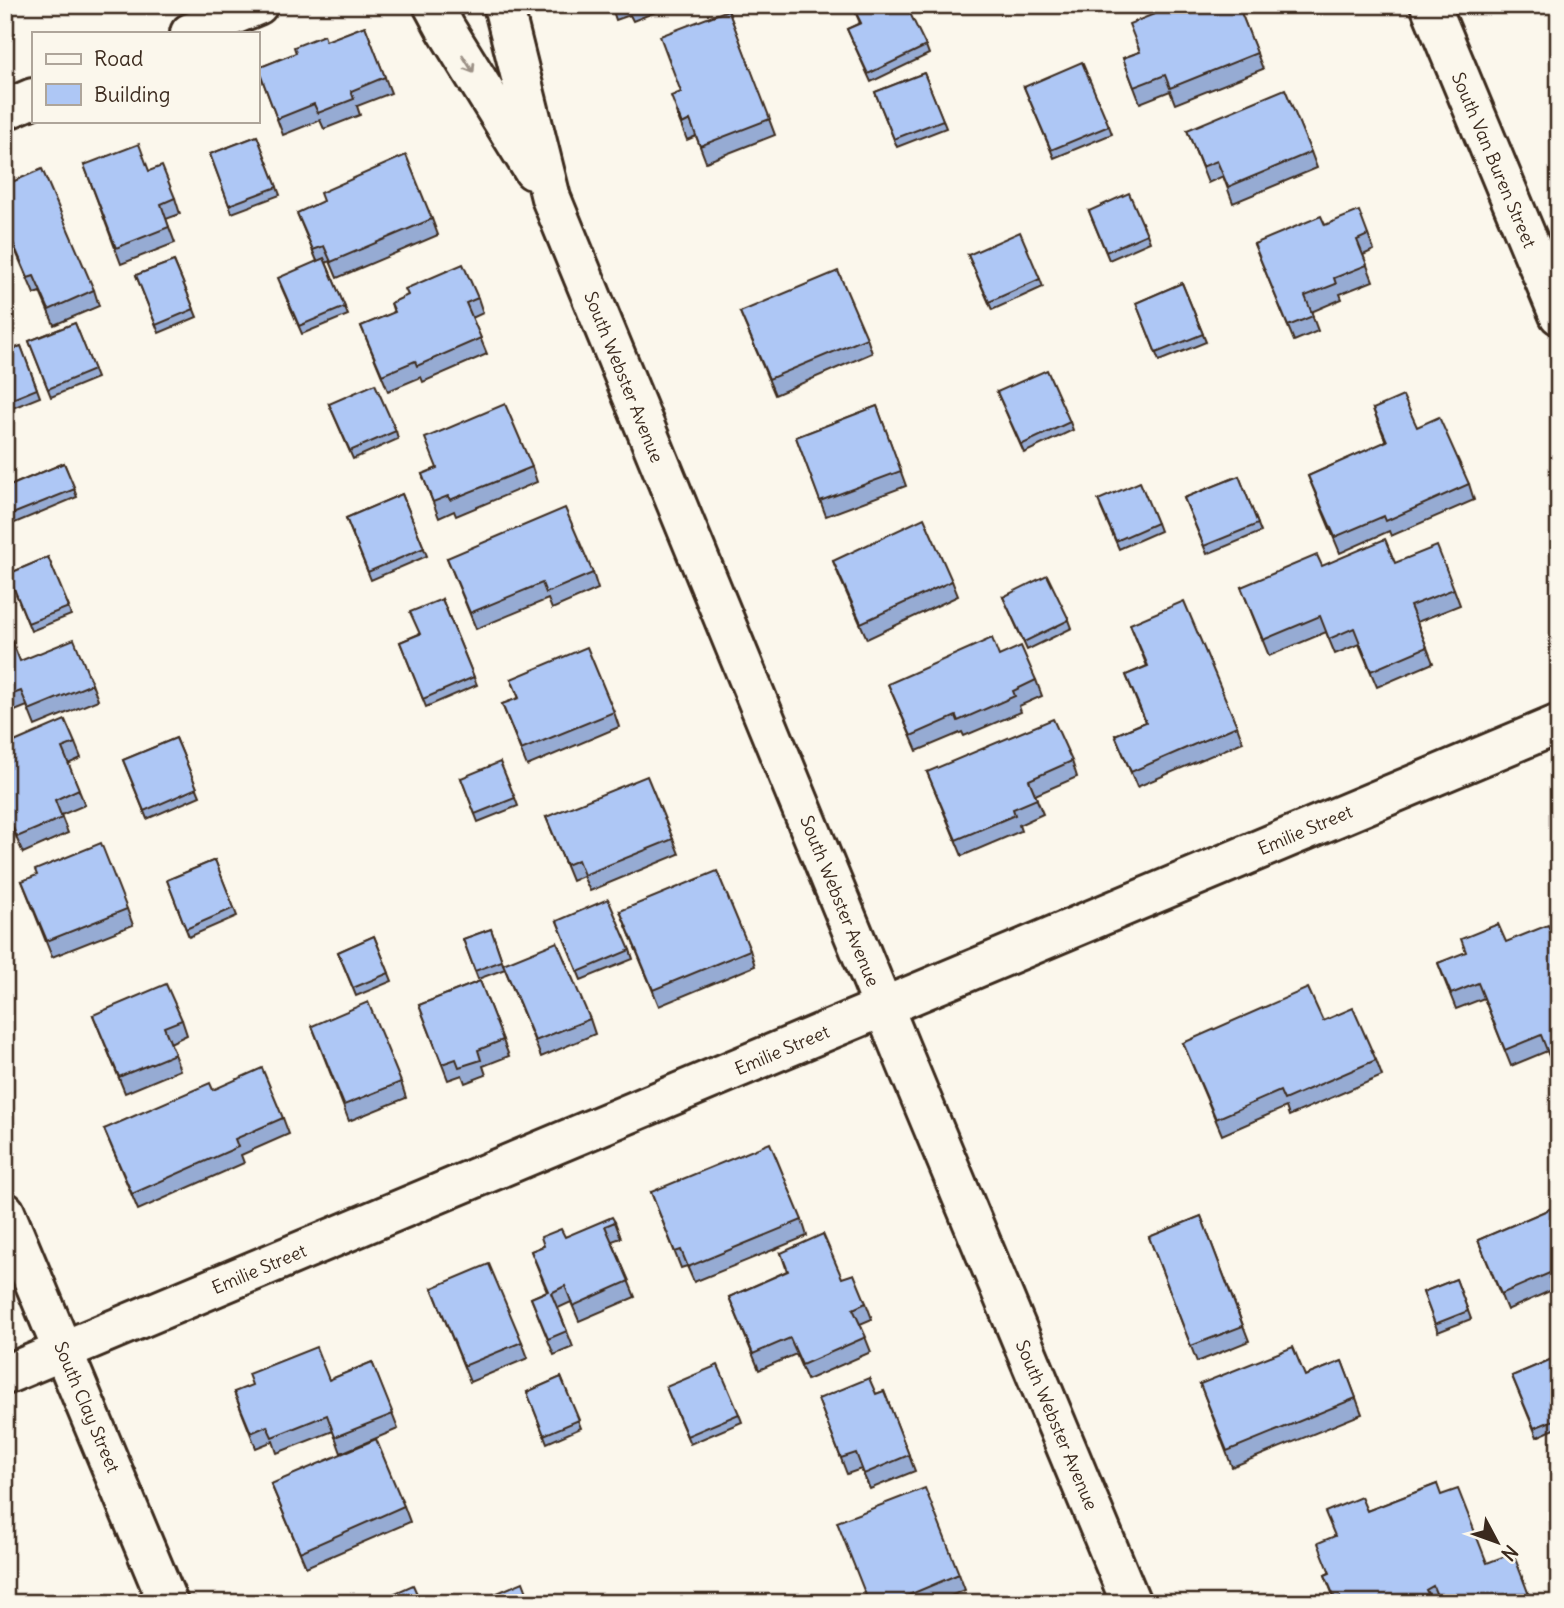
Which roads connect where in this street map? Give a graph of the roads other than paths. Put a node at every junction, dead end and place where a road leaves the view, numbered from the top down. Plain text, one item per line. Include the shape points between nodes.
1 (258, 5) edge
2 (433, 5) edge
3 (503, 5) edge
4 (1430, 5) edge
5 (192, 32) edge
6 (32, 98) edge
7 (5, 110) edge
8 (551, 198) junction
9 (1559, 315) edge
10 (1559, 724) edge
11 (883, 1008) junction
12 (5, 1212) edge
13 (63, 1350) junction
14 (5, 1375) edge
15 (168, 1603) edge
16 (1131, 1603) edge

1 - 5 street
2 -> 8 street, South Webster Avenue
3 - 8 street, South Webster Avenue
4 - 9 street, South Van Buren Street
6 - 7 street
8 - 11 street, South Webster Avenue
10 - 11 street, Emilie Street
11 - 13 street, Emilie Street
11 - 16 street, South Webster Avenue
12 - 13 street, South Clay Street
13 - 14 street, Emilie Street
13 - 15 street, South Clay Street

